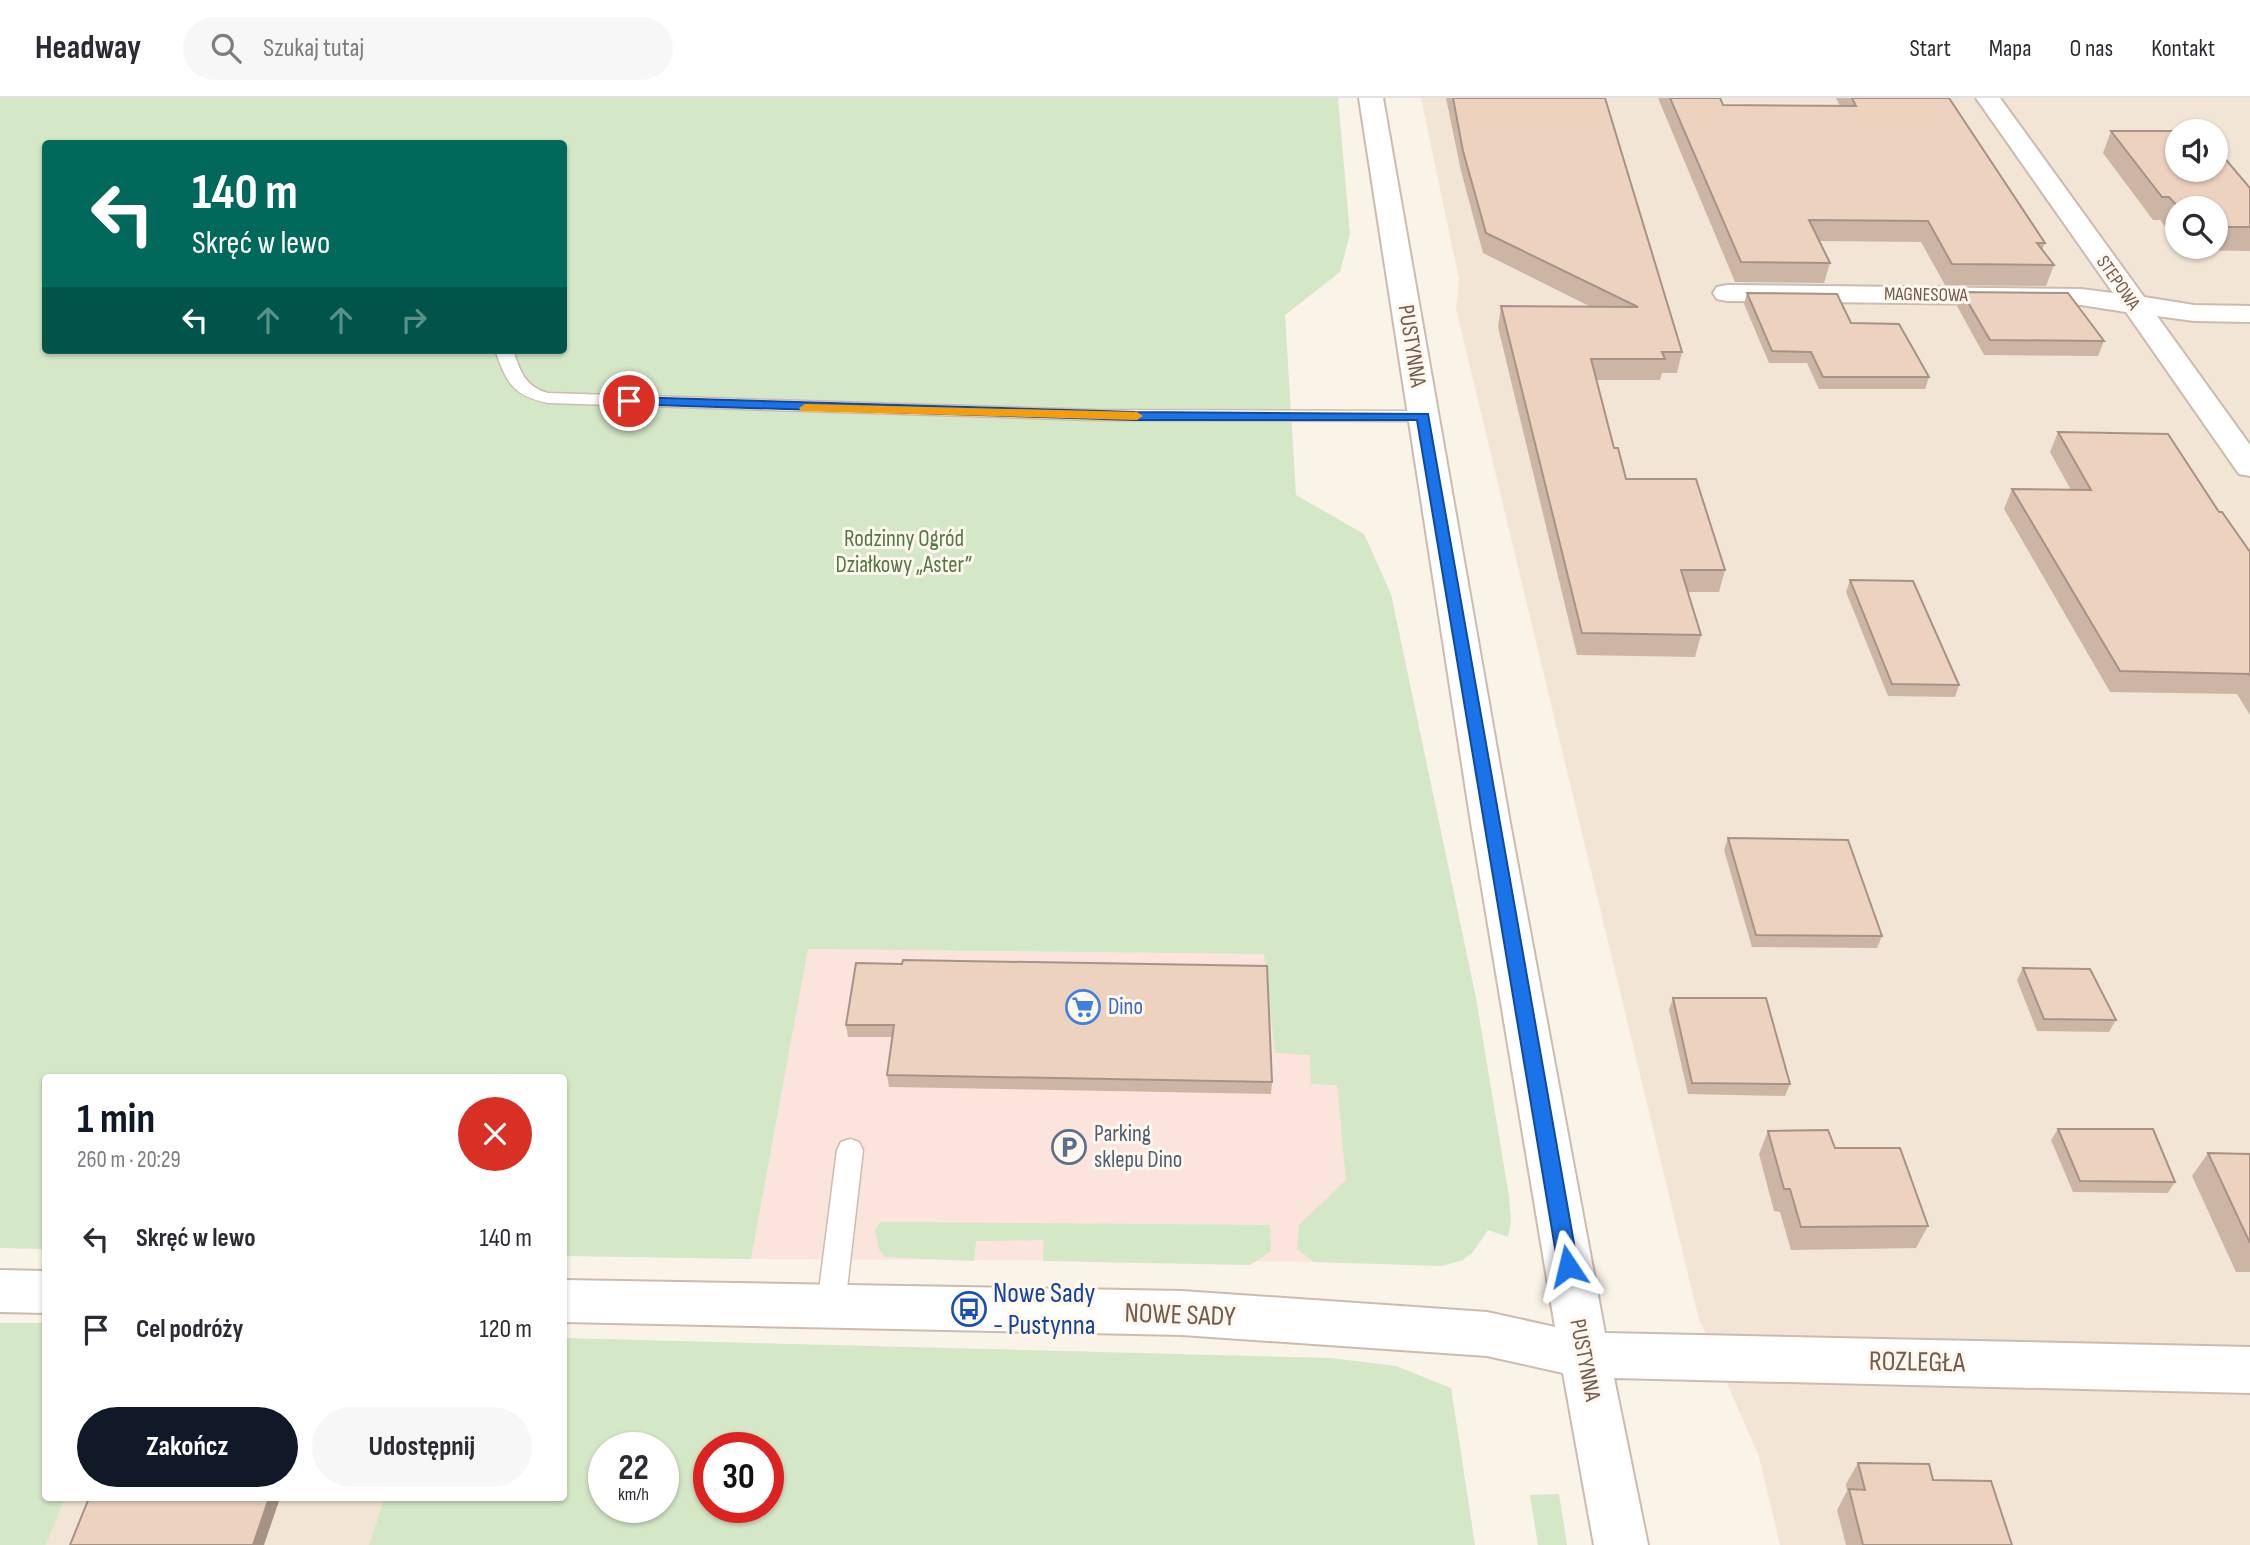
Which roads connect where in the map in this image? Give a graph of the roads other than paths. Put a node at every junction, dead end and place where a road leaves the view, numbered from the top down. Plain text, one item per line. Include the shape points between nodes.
1 (1371, 98) edge
2 (1989, 98) edge
3 (1727, 293) dead end
4 (2133, 304) junction
5 (2250, 314) edge
6 (505, 354) edge
7 (1423, 416) junction
8 (2250, 467) edge
9 (850, 1150) dead end
10 (0, 1291) edge
11 (42, 1292) edge
12 (567, 1301) edge
13 (831, 1306) junction
14 (1584, 1355) junction
15 (2250, 1370) edge
16 (1621, 1545) edge

1 - 7 street, PUSTYNNA
2 - 4 street, STEPOWA
3 - 4 street, MAGNESOWA via 2092,297
4 - 5 street, MAGNESOWA via 2193,313
4 - 8 street, STEPOWA
6 - 7 lane via 517,385 530,395 548,398 1135,416
7 - 14 street, PUSTYNNA
9 - 13 lane
10 - 11 street
12 - 13 street, NOWE SADY
13 - 14 street, NOWE SADY via 1196,1314 1488,1334
14 - 15 street, ROZLEGŁA
14 - 16 street, PUSTYNNA

